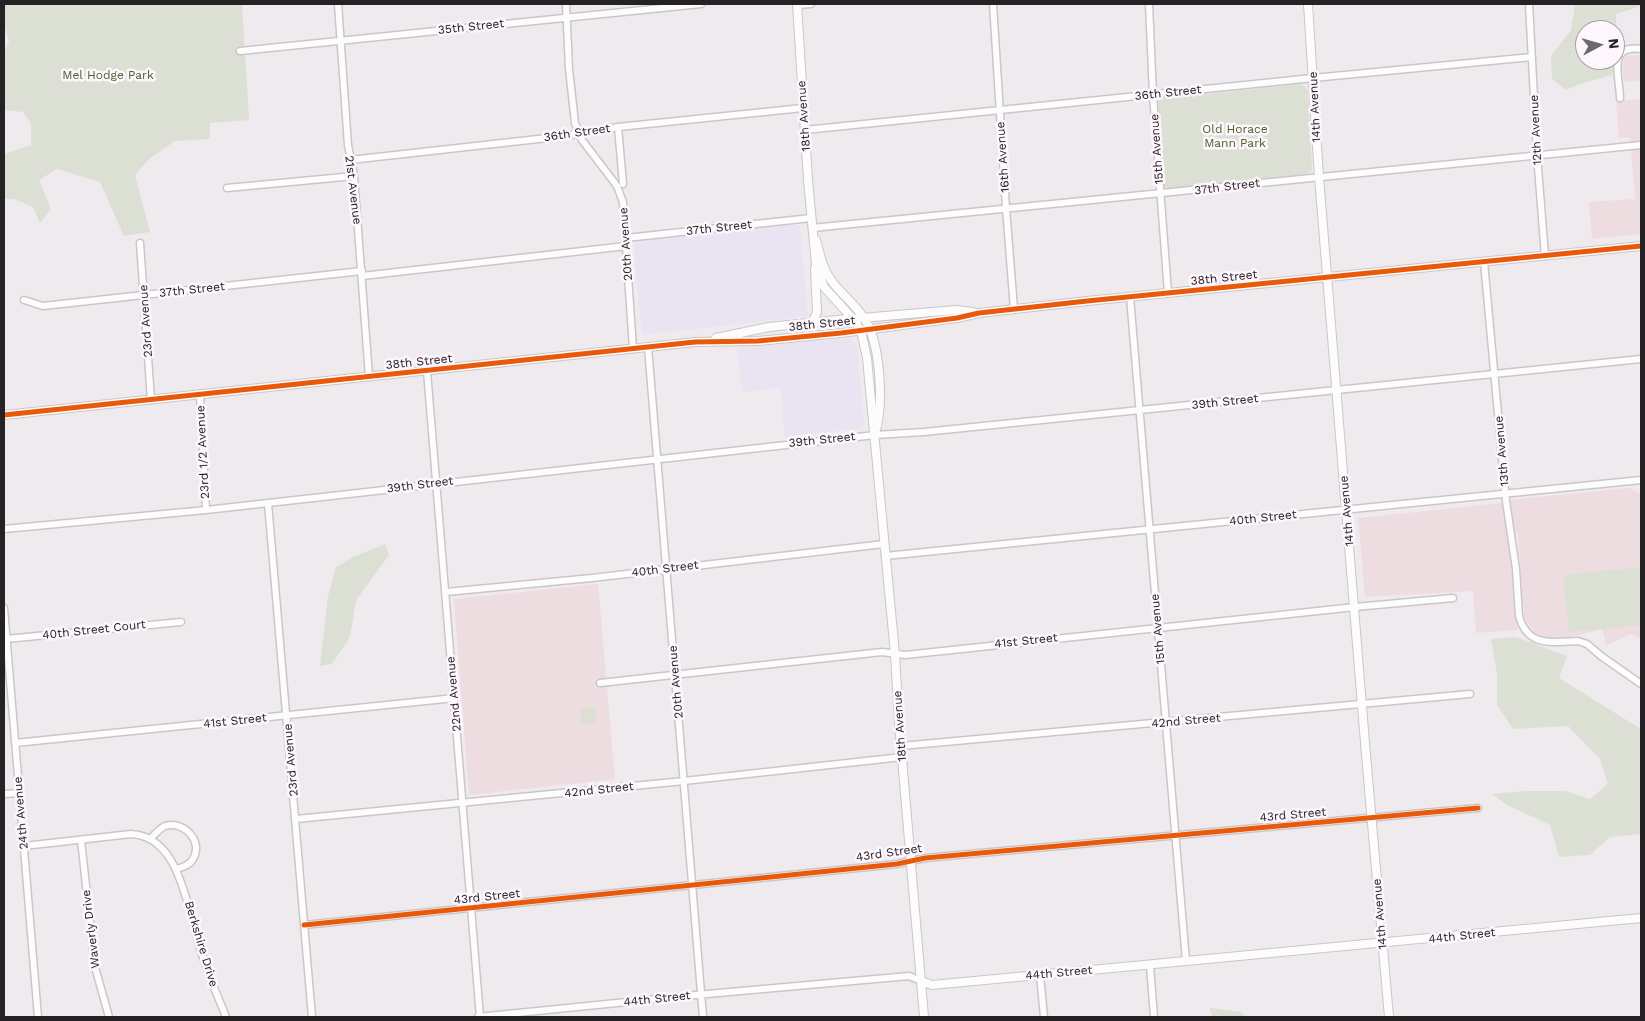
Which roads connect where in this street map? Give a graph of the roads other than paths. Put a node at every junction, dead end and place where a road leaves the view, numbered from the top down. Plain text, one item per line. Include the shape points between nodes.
1 (338, 4) edge
2 (566, 4) edge
3 (701, 4) edge
4 (797, 4) edge
5 (811, 4) edge
6 (993, 4) edge
7 (1149, 4) edge
8 (1308, 4) edge
9 (1528, 4) edge
10 (567, 17) junction
11 (341, 40) junction
12 (1641, 49) edge
13 (240, 51) dead end
14 (1532, 57) junction
15 (1313, 78) junction
16 (1154, 94) junction
17 (1620, 98) dead end
18 (803, 108) junction
19 (1000, 110) junction
20 (618, 127) junction
21 (805, 130) junction
22 (579, 134) junction
23 (1641, 145) edge
24 (1537, 155) junction
25 (350, 160) junction
26 (354, 176) junction
27 (1319, 177) junction
28 (623, 184) dead end
29 (227, 188) dead end
30 (1160, 194) junction
31 (1006, 208) junction
32 (812, 218) junction
33 (812, 228) junction
34 (626, 238) junction
35 (140, 243) dead end
36 (626, 246) junction
37 (1641, 246) edge
38 (1545, 256) junction
39 (1484, 262) junction
40 (816, 265) junction
41 (362, 274) junction
42 (1328, 278) junction
43 (1168, 293) junction
44 (144, 295) junction
45 (1130, 297) junction
46 (24, 300) dead end
47 (1014, 309) junction
48 (979, 312) junction
49 (864, 318) junction
50 (853, 319) junction
51 (808, 323) junction
52 (870, 329) junction
53 (861, 331) junction
54 (695, 342) junction
55 (648, 347) junction
56 (633, 349) junction
57 (1641, 359) edge
58 (427, 371) junction
59 (1495, 375) junction
60 (369, 377) junction
61 (1337, 391) junction
62 (200, 394) junction
63 (151, 400) junction
64 (1139, 411) junction
65 (4, 415) edge
66 (875, 434) junction
67 (658, 458) junction
68 (1641, 480) edge
69 (436, 483) junction
70 (1506, 494) junction
71 (268, 503) junction
72 (206, 510) junction
73 (1346, 510) junction
74 (4, 529) edge
75 (1148, 530) junction
76 (884, 544) junction
77 (885, 556) junction
78 (666, 569) junction
79 (446, 592) junction
80 (1453, 598) dead end
81 (1355, 607) junction
82 (4, 608) edge
83 (181, 622) dead end
84 (1157, 628) junction
85 (6, 639) junction
86 (895, 654) junction
87 (7, 676) edge
88 (675, 676) junction
89 (600, 683) dead end
90 (1641, 684) edge
91 (1470, 694) dead end
92 (455, 698) junction
93 (1362, 705) junction
94 (287, 715) junction
95 (1166, 722) junction
96 (16, 743) junction
97 (901, 746) junction
98 (902, 757) junction
99 (684, 781) junction
100 (20, 793) junction
101 (4, 794) edge
102 (463, 803) junction
103 (1478, 808) dead end
104 (1372, 818) junction
105 (296, 819) junction
106 (1175, 836) junction
107 (150, 839) junction
108 (81, 840) junction
109 (24, 846) junction
110 (911, 861) junction
111 (177, 869) junction
112 (693, 885) junction
113 (472, 908) junction
114 (1641, 918) edge
115 (304, 925) junction
116 (1383, 943) junction
117 (1186, 961) junction
118 (1150, 965) junction
119 (1040, 975) junction
120 (921, 981) junction
121 (702, 995) junction
122 (38, 1017) edge
123 (109, 1017) edge
124 (226, 1017) edge
125 (312, 1017) edge
126 (479, 1017) edge
127 (704, 1017) edge
128 (924, 1017) edge
129 (1044, 1017) edge
130 (1154, 1017) edge
131 (1389, 1017) edge

1 - 11 street, 21st Avenue
2 - 10 street, 20th Avenue
3 - 10 street, 35th Street
4 - 5 street
4 - 18 street, 18th Avenue
6 - 19 street, 16th Avenue
7 - 16 street, 15th Avenue
8 - 15 street, 14th Avenue
9 - 14 street, 12th Avenue
10 - 11 street, 35th Street
10 - 22 street, 20th Avenue via 574,115
11 - 13 street, 35th Street
11 - 25 street, 21st Avenue
12 - 17 street via 1630,49 1619,56
14 - 15 street, 36th Street
14 - 24 street, 12th Avenue
15 - 16 street, 36th Street
15 - 27 street, 14th Avenue
16 - 19 street, 36th Street
16 - 30 street, 15th Avenue
18 - 20 street, 36th Street
18 - 21 street, 18th Avenue
19 - 21 street, 36th Street
19 - 31 street, 16th Avenue
20 - 22 street, 36th Street
20 - 28 street
21 - 32 street, 18th Avenue
22 - 25 street, 36th Street
22 - 34 street, 20th Avenue via 620,191
23 - 24 street, 37th Street
24 - 27 street, 37th Street
24 - 38 street, 12th Avenue
25 - 26 street, 21st Avenue
26 - 29 street
26 - 41 street, 21st Avenue
27 - 30 street, 37th Street
27 - 42 street, 14th Avenue
30 - 31 street, 37th Street
30 - 43 street, 15th Avenue
31 - 33 street, 37th Street
31 - 47 street, 16th Avenue
32 - 33 street, 18th Avenue
32 - 34 street, 37th Street
33 - 40 street, 18th Avenue
33 - 49 street, 18th Avenue via 831,280
34 - 36 street, 20th Avenue
35 - 44 street, 23rd Avenue
36 - 41 street, 37th Street
36 - 56 street, 20th Avenue
37 - 38 street, 38th Street
38 - 39 street, 38th Street
39 - 42 street, 38th Street
39 - 59 street, 13th Avenue
40 - 50 street, 18th Avenue via 824,287
40 - 51 street via 817,312 813,321
41 - 44 street, 37th Street
41 - 60 street, 21st Avenue
42 - 43 street, 38th Street
42 - 61 street, 14th Avenue
43 - 45 street, 38th Street
44 - 46 street, 37th Street via 43,306
44 - 63 street, 23rd Avenue
45 - 47 street, 38th Street
45 - 64 street, 15th Avenue
47 - 48 street, 38th Street
48 - 49 street, 38th Street via 956,310
48 - 52 street, 38th Street via 957,318
49 - 50 street, 38th Street
49 - 52 street, 18th Avenue
50 - 51 street, 38th Street
50 - 53 street, 18th Avenue
51 - 54 street, 38th Street via 769,327
52 - 53 street, 38th Street
52 - 66 street, 18th Avenue via 880,394
53 - 54 street, 38th Street via 758,341
53 - 66 street, 18th Avenue
54 - 55 street, 38th Street
55 - 56 street, 38th Street
55 - 67 street, 20th Avenue
56 - 58 street, 38th Street
57 - 59 street, 39th Street
58 - 60 street, 38th Street
58 - 69 street, 22nd Avenue
59 - 61 street, 39th Street
59 - 70 street, 13th Avenue
60 - 62 street, 38th Street
61 - 64 street, 39th Street
61 - 73 street, 14th Avenue
62 - 63 street, 38th Street
62 - 72 street, 23rd 1/2 Avenue
63 - 65 street, 38th Street
64 - 66 street, 39th Street
64 - 75 street, 15th Avenue
66 - 67 street, 39th Street
66 - 76 street, 18th Avenue
67 - 69 street, 39th Street
67 - 78 street, 20th Avenue
68 - 70 street, 40th Street
69 - 71 street, 39th Street
69 - 79 street, 22nd Avenue
70 - 73 street, 40th Street
70 - 90 street, 13th Avenue via 1514,544 1519,616 1525,630 1542,642 1584,642
71 - 72 street, 39th Street
71 - 94 street, 23rd Avenue
72 - 74 street, 39th Street
73 - 75 street, 40th Street
73 - 81 street, 14th Avenue
75 - 77 street, 40th Street
75 - 84 street, 15th Avenue
76 - 77 street, 18th Avenue
76 - 78 street, 40th Street
77 - 86 street, 18th Avenue
78 - 79 street, 40th Street
78 - 88 street, 20th Avenue
79 - 92 street, 22nd Avenue
80 - 81 street, 41st Street
81 - 84 street, 41st Street
81 - 93 street, 14th Avenue
82 - 85 street, 24th Avenue
83 - 85 street, 40th Street Court
84 - 86 street, 41st Street
84 - 95 street, 15th Avenue
85 - 87 street, 24th Avenue
86 - 88 street, 41st Street via 882,652
86 - 97 street, 18th Avenue
87 - 96 street, 24th Avenue
88 - 89 street, 41st Street
88 - 99 street, 20th Avenue
91 - 93 street, 42nd Street
92 - 94 street, 41st Street
92 - 102 street, 22nd Avenue
93 - 95 street, 42nd Street
93 - 104 street, 14th Avenue
94 - 96 street, 41st Street
94 - 105 street, 23rd Avenue
95 - 97 street, 42nd Street
95 - 106 street, 15th Avenue
96 - 100 street, 24th Avenue
97 - 98 street, 18th Avenue
98 - 99 street, 42nd Street
98 - 110 street, 18th Avenue
99 - 102 street, 42nd Street
99 - 112 street, 20th Avenue
100 - 101 street
100 - 109 street, 24th Avenue
102 - 105 street, 42nd Street
102 - 113 street, 22nd Avenue
103 - 104 street, 43rd Street
104 - 106 street, 43rd Street
104 - 116 street, 14th Avenue
105 - 115 street, 23rd Avenue
106 - 110 street, 43rd Street
106 - 117 street, 15th Avenue
107 - 108 street via 131,834
107 - 111 street, Berkshire Drive
107 - 111 street via 170,825 180,826 191,834 195,856 189,864
108 - 109 street
108 - 123 street, Waverly Drive via 95,967
109 - 122 street, 24th Avenue
110 - 112 street, 43rd Street
110 - 120 street, 18th Avenue
111 - 124 street, Berkshire Drive via 205,964
112 - 113 street, 43rd Street
112 - 121 street, 20th Avenue
113 - 115 street, 43rd Street
113 - 126 street, 22nd Avenue
114 - 116 street, 44th Street
115 - 125 street, 23rd Avenue
116 - 117 street, 44th Street
116 - 131 street, 14th Avenue
117 - 118 street, 44th Street
118 - 119 street, 44th Street
118 - 130 street
119 - 120 street, 44th Street via 932,985
119 - 129 street
120 - 121 street, 44th Street via 909,976
120 - 128 street, 18th Avenue
121 - 126 street, 44th Street
121 - 127 street, 20th Avenue

